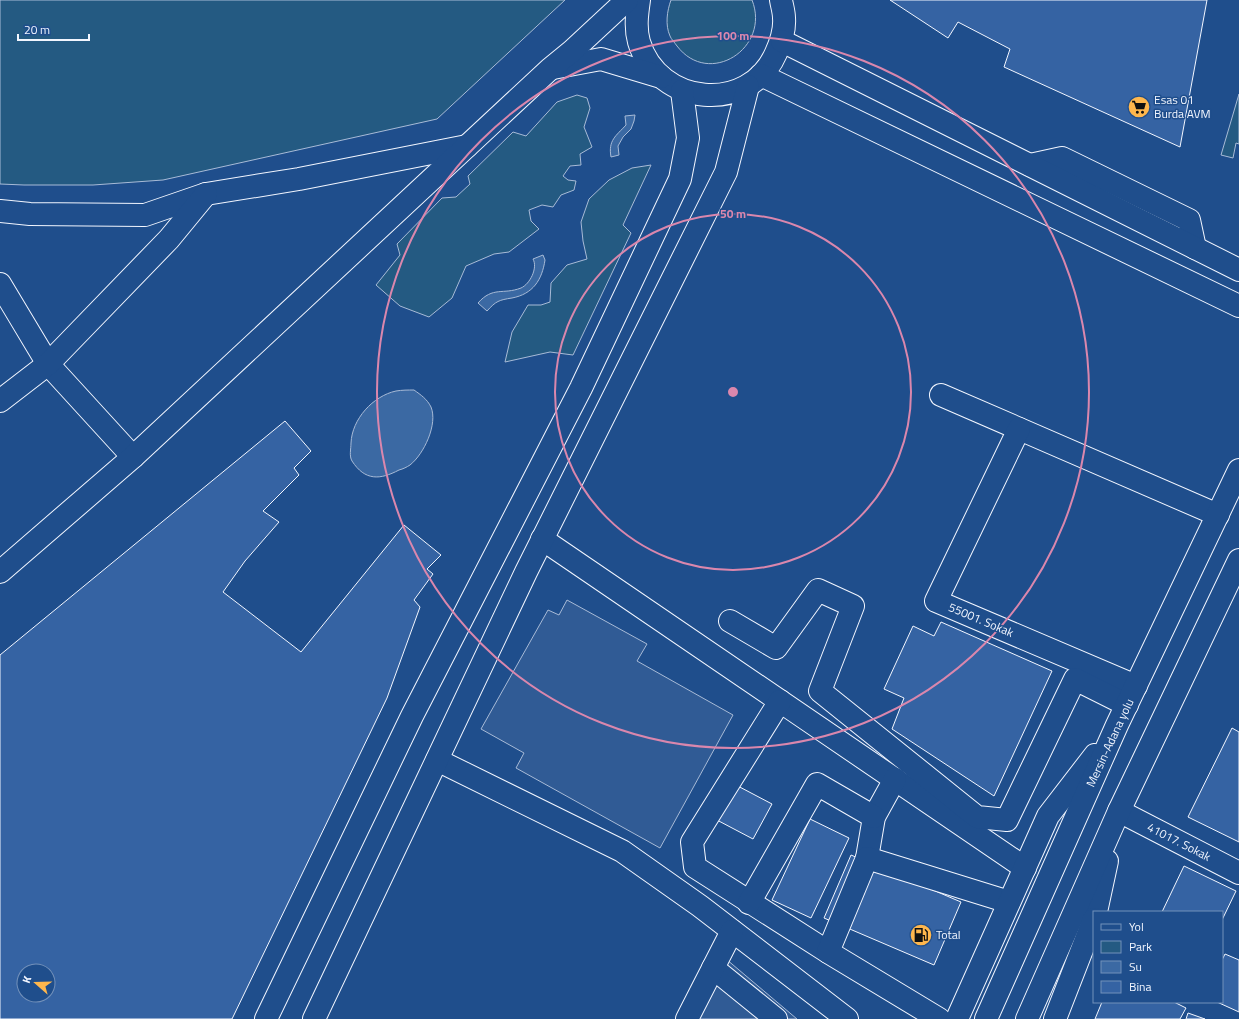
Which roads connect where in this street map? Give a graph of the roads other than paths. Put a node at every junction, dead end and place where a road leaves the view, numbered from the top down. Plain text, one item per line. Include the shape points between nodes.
1 (627, 0) edge
2 (639, 0) edge
3 (786, 6) edge
4 (782, 41) junction
5 (550, 69) junction
6 (661, 77) junction
7 (754, 80) junction
8 (682, 91) junction
9 (467, 146) junction
10 (206, 194) junction
11 (0, 211) edge
12 (30, 214) junction
13 (0, 222) edge
14 (1239, 270) edge
15 (0, 284) edge
16 (1239, 306) edge
17 (48, 364) junction
18 (941, 395) dead end
19 (0, 401) edge
20 (1019, 429) junction
21 (133, 457) junction
22 (1239, 470) edge
23 (1218, 514) junction
24 (542, 539) junction
25 (1239, 560) edge
26 (0, 572) edge
27 (730, 621) dead end
28 (1136, 686) junction
29 (780, 701) junction
30 (1127, 705) junction
31 (1118, 725) junction
32 (437, 760) junction
33 (895, 780) junction
34 (1118, 811) junction
35 (874, 817) junction
36 (867, 858) junction
37 (1025, 868) junction
38 (1239, 873) edge
39 (748, 902) junction
40 (1009, 902) junction
41 (1096, 911) edge
42 (1093, 922) edge
43 (732, 931) junction
44 (828, 952) junction
45 (714, 968) junction
46 (690, 1018) edge
47 (266, 1019) edge
48 (314, 1019) edge
49 (776, 1019) edge
50 (847, 1019) edge
51 (939, 1019) edge
52 (957, 1019) edge
53 (986, 1019) edge
54 (1027, 1019) edge
55 (1055, 1019) edge

1 - 5 main road
2 - 6 main road via 636,21 638,42 647,61
3 - 4 main road
4 - 7 main road via 772,63
4 - 14 main road
5 - 6 main road via 601,59
5 - 9 main road
6 - 8 main road
7 - 8 main road via 732,92 707,96
7 - 16 main road
7 - 24 main road via 726,172
8 - 47 main road via 688,138 680,179 581,388 412,716
9 - 10 main road
9 - 21 main road
10 - 12 main road via 145,215
10 - 17 main road via 169,239
11 - 12 main road
12 - 13 main road
15 - 17 main road
17 - 19 main road
17 - 21 main road
18 - 20 main road
20 - 23 main road
20 - 28 main road, 55001. Sokak via 936,601
21 - 26 main road
22 - 23 main road, Mersin-Adana yolu
23 - 28 main road, Mersin-Adana yolu
24 - 29 main road
24 - 32 main road
25 - 34 main road
27 - 30 main road via 776,648 818,590 853,606 820,690 977,817 1007,820 1075,679
28 - 30 main road, Mersin-Adana yolu
29 - 33 main road
29 - 39 main road via 692,842 695,868
30 - 31 main road, Mersin-Adana yolu
31 - 37 main road via 1048,816
31 - 53 main road, Mersin-Adana yolu
32 - 43 main road via 622,851
32 - 48 main road
33 - 35 main road
33 - 37 main road
34 - 38 main road, 41017. Sokak
34 - 41 main road
34 - 54 main road
35 - 36 main road
35 - 39 main road via 817,784
36 - 40 main road
36 - 44 main road
37 - 40 main road
39 - 44 main road
40 - 52 main road
42 - 55 main road
43 - 45 main road
43 - 50 main road
44 - 51 main road
45 - 46 main road
45 - 49 main road

